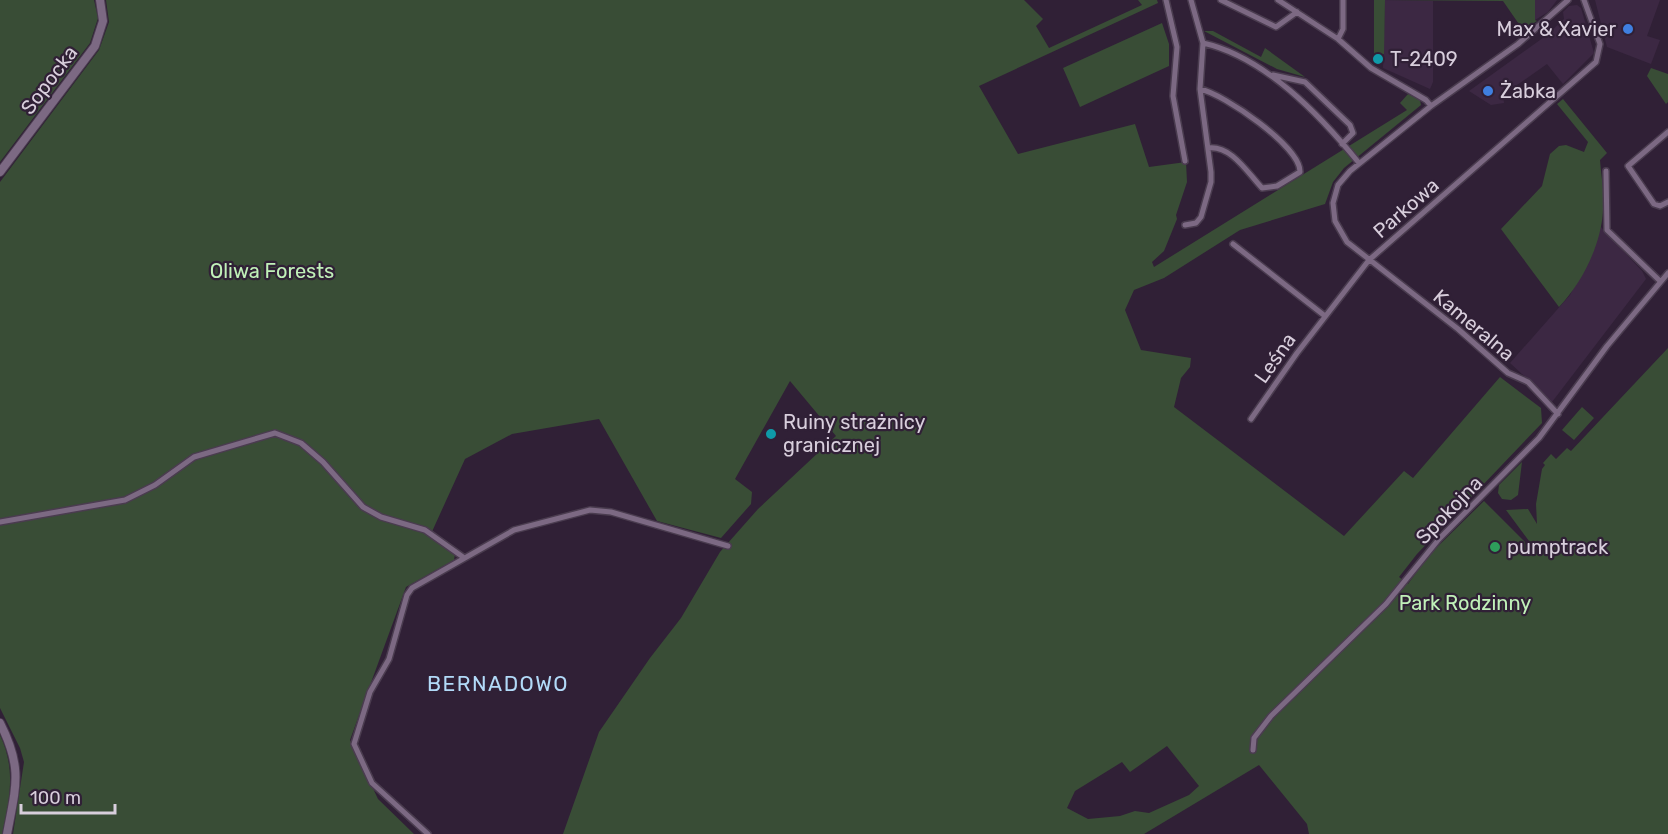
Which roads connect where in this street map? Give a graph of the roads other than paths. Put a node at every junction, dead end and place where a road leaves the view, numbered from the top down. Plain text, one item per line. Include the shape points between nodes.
1 (100, 0) edge
2 (1166, 0) edge
3 (1191, 0) edge
4 (1221, 0) edge
5 (1343, 0) edge
6 (1568, 0) edge
7 (1584, 0) edge
8 (1281, 1) edge
9 (1297, 12) junction
10 (1338, 39) junction
11 (1203, 43) junction
12 (1273, 75) junction
13 (1200, 88) junction
14 (1431, 106) junction
15 (1668, 132) edge
16 (1342, 144) junction
17 (1208, 148) junction
18 (1185, 161) dead end
19 (1359, 163) junction
20 (1606, 171) dead end
21 (0, 172) edge
22 (1668, 202) edge
23 (1185, 225) dead end
24 (1233, 244) dead end
25 (1369, 260) junction
26 (1668, 273) edge
27 (1660, 281) junction
28 (1324, 316) junction
29 (1558, 414) junction
30 (1251, 419) dead end
31 (0, 522) edge
32 (728, 546) dead end
33 (463, 557) junction
34 (0, 723) edge
35 (1253, 750) dead end
36 (7, 834) edge
37 (428, 834) edge

1 - 21 main road, Sopocka via 103,21 95,46
2 - 18 street via 1177,47 1172,84
3 - 11 street
4 - 9 street via 1276,27
5 - 10 street
6 - 14 street, Parkowa via 1518,44
7 - 25 street, Parkowa via 1600,44 1596,62
8 - 9 street
9 - 10 street
10 - 14 street via 1371,68
11 - 12 street
11 - 13 street
12 - 16 street
12 - 16 street via 1305,82 1350,125 1353,133
13 - 17 street
13 - 17 street via 1260,123 1299,162 1300,172 1277,186 1262,188 1227,151
14 - 19 street, Parkowa
15 - 22 street via 1628,166 1654,204
16 - 19 street
17 - 23 street via 1211,182 1201,217 1197,223
19 - 25 street, Parkowa via 1338,185 1333,212 1342,236
20 - 27 street via 1607,230
24 - 28 street
25 - 28 street, Leśna
25 - 29 street, Kameralna via 1458,328 1508,373 1528,382
26 - 27 street, Spokojna
27 - 29 street, Spokojna
28 - 30 street, Leśna
29 - 35 street, Spokojna via 1529,449 1439,539 1391,599 1270,716 1254,738
31 - 33 street via 125,500 194,458 275,433 301,443 363,507 381,517 425,530
32 - 33 street via 611,512 590,510 514,530
33 - 37 street via 419,582 407,595 389,659 370,692 354,740 372,783
34 - 36 main road via 16,767

